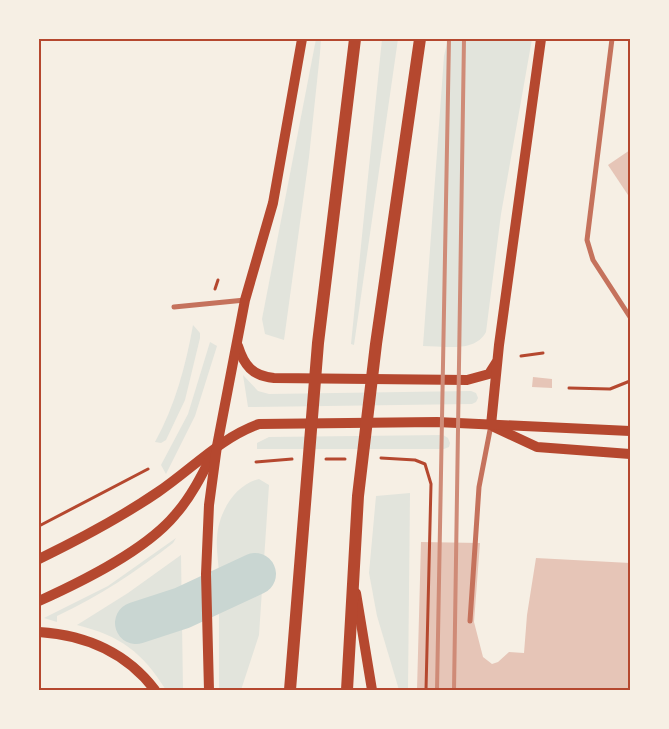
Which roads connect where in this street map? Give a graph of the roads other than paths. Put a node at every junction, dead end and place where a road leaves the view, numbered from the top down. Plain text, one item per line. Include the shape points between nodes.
1 (302, 39) edge
2 (355, 39) edge
3 (420, 39) edge
4 (427, 39) edge
5 (541, 39) edge
6 (612, 39) edge
7 (414, 71) junction
8 (245, 300) junction
9 (174, 307) dead end
10 (630, 317) edge
11 (238, 344) junction
12 (498, 354) junction
13 (491, 425) junction
14 (630, 432) edge
15 (217, 446) junction
16 (630, 454) edge
17 (39, 559) edge
18 (353, 578) junction
19 (39, 601) edge
20 (470, 621) dead end
21 (39, 632) edge
22 (155, 690) edge
23 (209, 690) edge
24 (290, 690) edge
25 (347, 690) edge
26 (372, 690) edge

1 - 8 main road via 273,203
2 - 24 main road via 318,343
3 - 7 main road
4 - 7 main road
5 - 12 main road
6 - 10 street via 587,240 593,260
7 - 18 main road via 376,344 358,496
8 - 9 street
8 - 11 main road
11 - 12 main road via 252,371 274,378 467,380 489,374
11 - 15 main road
12 - 13 main road
13 - 14 main road
13 - 15 main road via 438,422 259,424 242,430
13 - 16 main road via 537,447
13 - 20 street via 479,487
15 - 17 main road via 160,491 116,519
15 - 19 main road via 186,501 162,528 98,571
15 - 23 main road via 209,505 206,574
18 - 25 main road
18 - 26 main road
21 - 22 main road via 76,637 110,650 135,667

